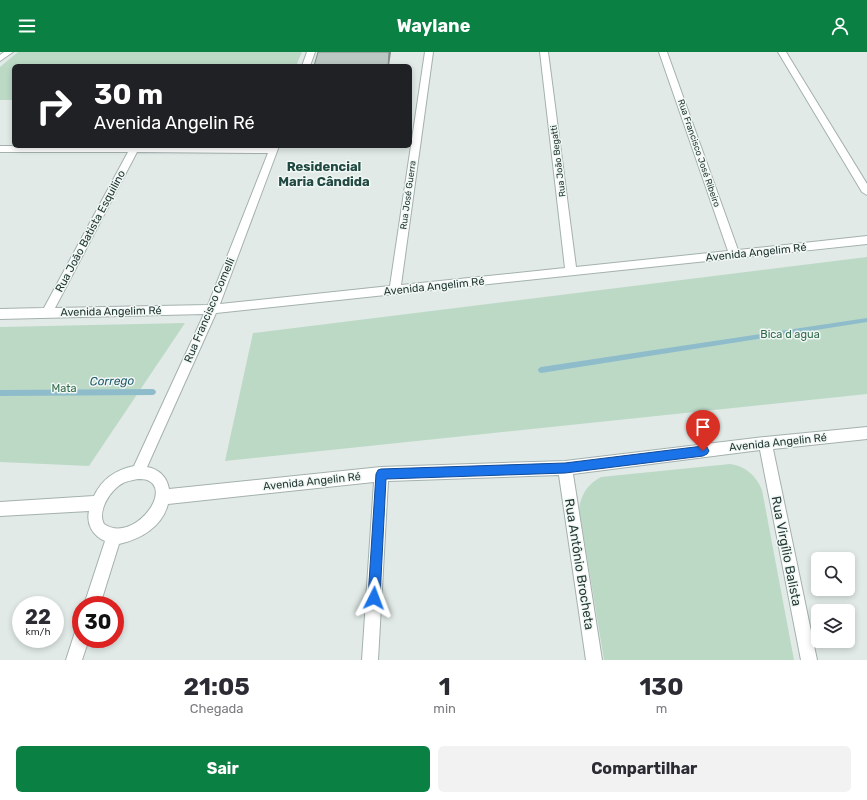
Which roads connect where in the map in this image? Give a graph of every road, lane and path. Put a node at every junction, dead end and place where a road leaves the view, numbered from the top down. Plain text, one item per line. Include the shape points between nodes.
1 (8, 52) edge
2 (311, 52) edge
3 (428, 52) edge
4 (544, 52) edge
5 (663, 52) edge
6 (782, 52) edge
7 (0, 59) edge
8 (307, 64) edge
9 (274, 148) edge
10 (134, 150) junction
11 (1, 151) edge
12 (867, 192) edge
13 (867, 240) edge
14 (734, 254) junction
15 (571, 271) junction
16 (394, 290) junction
17 (212, 310) junction
18 (47, 313) junction
19 (0, 314) edge
20 (867, 433) edge
21 (765, 443) junction
22 (565, 468) junction
23 (138, 472) junction
24 (381, 474) junction
25 (163, 498) junction
26 (97, 504) junction
27 (0, 509) edge
28 (114, 537) junction
29 (95, 596) edge
30 (78, 648) edge
31 (74, 660) edge
32 (370, 660) edge
33 (594, 660) edge
34 (809, 660) edge

1 - 7 street
2 - 8 street
3 - 16 street, Rua José Guerra
4 - 15 street, Rua João Begatti
5 - 14 street, Rua Francisco José Ribeiro
6 - 12 street
9 - 10 street
9 - 17 street, Rua Francisco Comelli
10 - 11 street
10 - 18 street, Rua João Batista Esquilino
13 - 14 street, Avenida Angelim Ré
14 - 15 street, Avenida Angelim Ré
15 - 16 street, Avenida Angelim Ré
16 - 17 street, Avenida Angelim Ré
17 - 18 street, Avenida Angelim Ré
17 - 23 street, Rua Francisco Comelli
18 - 19 street, Avenida Angelim Ré
20 - 21 street, Avenida Angelin Ré
21 - 22 street, Avenida Angelin Ré
21 - 34 street, Rua Virgílio Balista
22 - 24 street, Avenida Angelin Ré
22 - 33 street, Rua Antônio Brocheta
23 - 25 street via 152,474 159,481
23 - 26 street via 126,474 116,480 102,494
24 - 25 street, Avenida Angelin Ré
24 - 32 street
25 - 28 street via 158,511 140,530 128,536
26 - 27 street
26 - 28 street via 95,519 99,528
28 - 29 street
30 - 31 street

